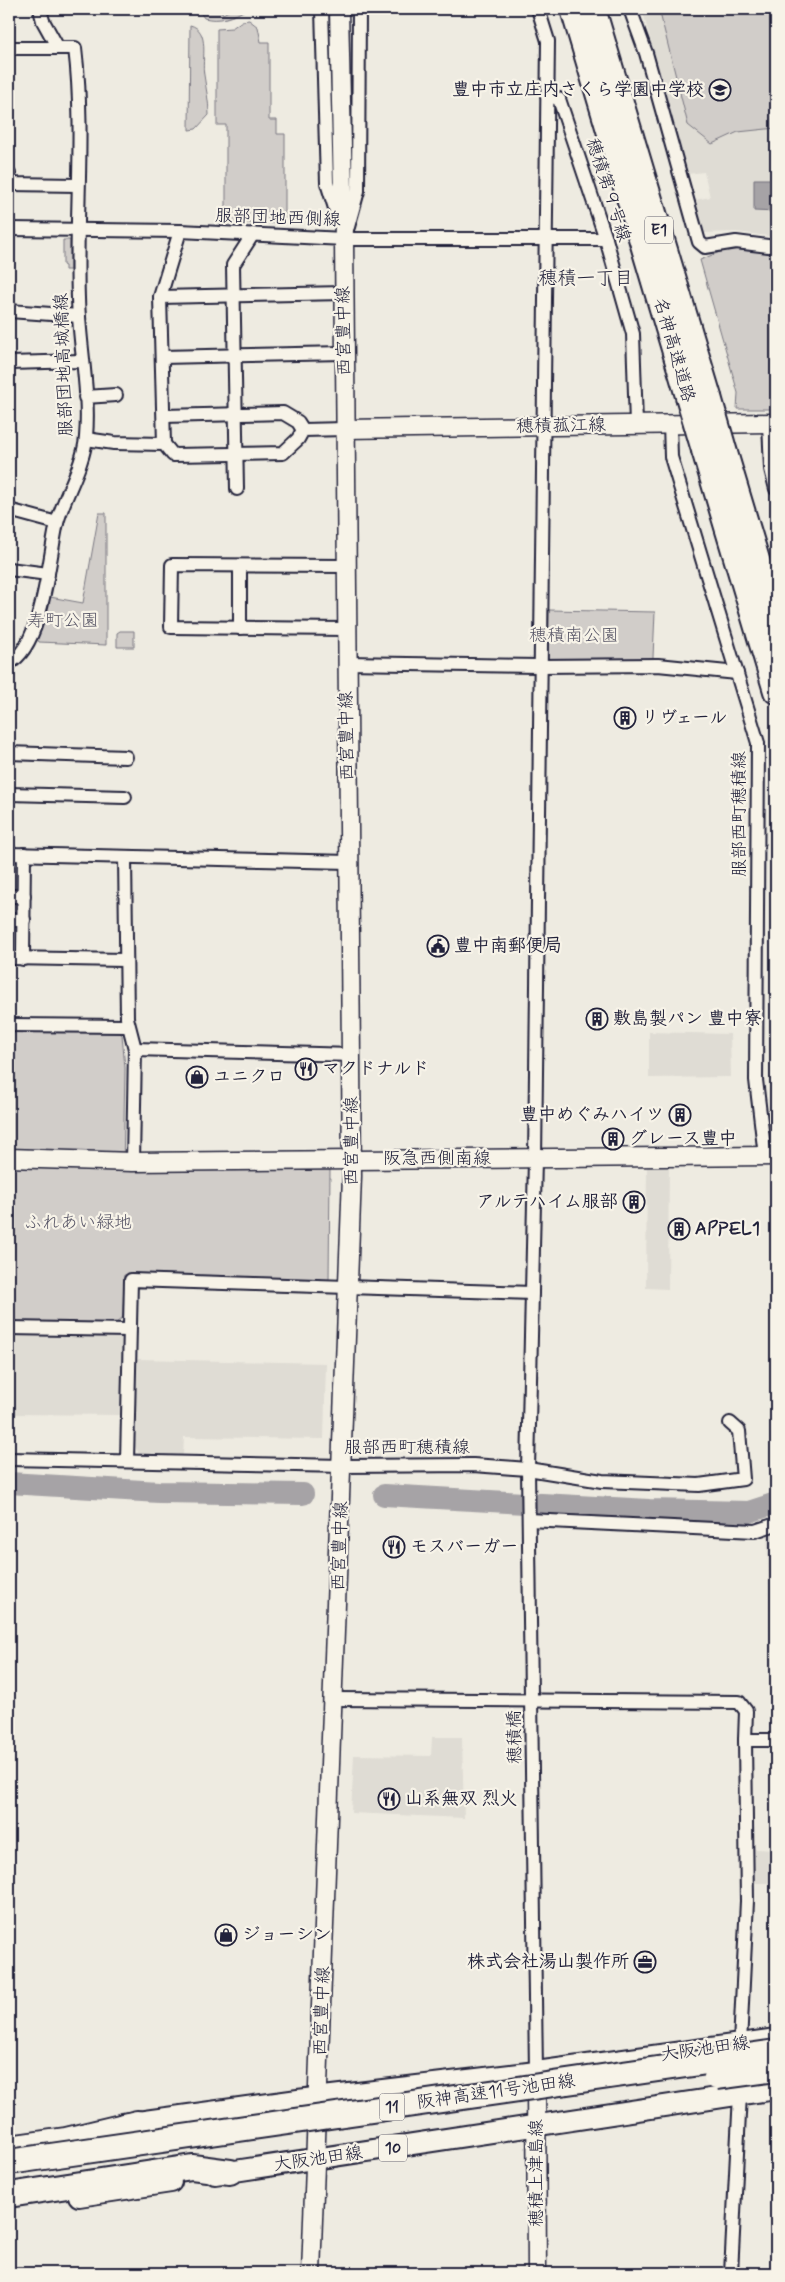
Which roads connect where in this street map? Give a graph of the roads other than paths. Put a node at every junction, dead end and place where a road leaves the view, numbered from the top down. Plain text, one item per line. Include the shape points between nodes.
1 (40, 9) edge
2 (322, 9) edge
3 (339, 9) edge
4 (359, 9) edge
5 (538, 9) edge
6 (573, 9) edge
7 (593, 9) edge
8 (630, 9) edge
9 (9, 48) edge
10 (58, 48) junction
11 (600, 66) junction
12 (547, 96) junction
13 (9, 174) edge
14 (78, 185) junction
15 (9, 229) edge
16 (79, 230) junction
17 (180, 231) junction
18 (253, 234) junction
19 (546, 238) junction
20 (344, 239) junction
21 (606, 239) junction
22 (776, 247) edge
23 (344, 293) junction
24 (234, 294) junction
25 (160, 297) junction
26 (9, 311) edge
27 (79, 316) junction
28 (344, 353) junction
29 (234, 355) junction
30 (162, 357) junction
31 (82, 361) junction
32 (9, 363) edge
33 (116, 395) dead end
34 (86, 397) junction
35 (236, 414) junction
36 (164, 416) junction
37 (772, 423) edge
38 (636, 424) junction
39 (670, 424) junction
40 (544, 427) junction
41 (346, 429) junction
42 (303, 430) junction
43 (86, 439) junction
44 (164, 444) junction
45 (714, 451) junction
46 (236, 454) junction
47 (237, 489) dead end
48 (776, 489) edge
49 (9, 510) edge
50 (58, 523) junction
51 (240, 566) junction
52 (346, 566) junction
53 (9, 569) edge
54 (48, 574) junction
55 (776, 623) edge
56 (240, 628) junction
57 (346, 629) junction
58 (9, 663) edge
59 (346, 663) junction
60 (539, 666) junction
61 (737, 673) junction
62 (776, 691) edge
63 (9, 753) edge
64 (126, 757) dead end
65 (9, 794) edge
66 (126, 797) dead end
67 (9, 854) edge
68 (24, 854) junction
69 (125, 857) junction
70 (349, 862) junction
71 (9, 896) edge
72 (24, 896) junction
73 (9, 920) edge
74 (24, 920) junction
75 (9, 958) edge
76 (23, 959) junction
77 (125, 960) junction
78 (9, 1024) edge
79 (127, 1026) junction
80 (135, 1048) junction
81 (352, 1055) junction
82 (771, 1156) edge
83 (9, 1158) edge
84 (535, 1159) junction
85 (352, 1160) junction
86 (133, 1162) junction
87 (350, 1288) junction
88 (532, 1294) junction
89 (9, 1328) edge
90 (129, 1330) junction
91 (730, 1423) dead end
92 (9, 1459) edge
93 (127, 1461) junction
94 (343, 1466) junction
95 (528, 1469) junction
96 (529, 1517) junction
97 (776, 1524) edge
98 (334, 1699) junction
99 (532, 1700) junction
100 (745, 1740) junction
101 (776, 1740) edge
102 (776, 2039) edge
103 (740, 2044) junction
104 (776, 2052) edge
105 (776, 2069) edge
106 (536, 2072) junction
107 (776, 2088) edge
108 (740, 2094) junction
109 (318, 2098) junction
110 (137, 2123) junction
111 (537, 2126) junction
112 (9, 2136) edge
113 (9, 2148) edge
114 (316, 2160) junction
115 (9, 2162) edge
116 (230, 2172) junction
117 (9, 2178) edge
118 (9, 2194) edge
119 (9, 2206) edge
120 (311, 2273) edge
121 (537, 2273) edge
122 (731, 2273) edge

1 - 10 street
2 - 20 street via 327,183
3 - 20 main road, 西宮豊中線
4 - 20 street via 358,191
5 - 12 street, 穂積橋 via 548,41
6 - 11 highway, 名神高速道路 / E1
7 - 11 highway, 名神高速道路 / E1
8 - 22 street via 646,53 699,242 705,247 736,242
9 - 10 street
10 - 14 street, 服部団地高城橋線 via 75,48
11 - 45 highway, 名神高速道路 / E1, bridge
12 - 19 street, 穂積橋
12 - 21 street, 穂積第９号線 via 559,98
13 - 14 street via 9,184
14 - 16 street, 服部団地高城橋線
15 - 16 street, 服部団地西側線
16 - 17 street, 服部団地西側線
16 - 27 street, 服部団地高城橋線
17 - 18 street, 服部団地西側線
17 - 25 street
18 - 20 street, 服部団地西側線
18 - 24 street via 233,265
19 - 20 street, 服部団地西側線
19 - 21 street, 服部団地西側線
19 - 40 street, 穂積橋
20 - 23 main road, 西宮豊中線
21 - 38 street, 穂積第９号線 via 633,334
23 - 24 street
23 - 28 main road, 西宮豊中線
24 - 25 street
24 - 29 street
25 - 30 street
26 - 27 street
27 - 31 street, 服部団地高城橋線
28 - 29 street
28 - 41 main road, 西宮豊中線
29 - 30 street
29 - 35 street
30 - 36 street
31 - 32 street
31 - 34 street, 服部団地高城橋線
33 - 34 street
34 - 43 street, 服部団地高城橋線
35 - 36 street
35 - 42 street via 286,414
35 - 46 street
36 - 44 street
37 - 39 main road, 穂積菰江線
37 - 48 street via 771,470
38 - 39 main road, 穂積菰江線
38 - 40 main road, 穂積菰江線
39 - 61 street, 服部西町穂積線 via 671,457
40 - 41 main road, 穂積菰江線
40 - 60 street, 穂積橋
41 - 42 street
41 - 52 main road, 西宮豊中線
42 - 46 street via 283,453
43 - 44 street
43 - 50 street, 服部団地高城橋線
44 - 46 street via 173,455
45 - 55 highway, 名神高速道路 / E1
45 - 62 highway, 名神高速道路 / E1
46 - 47 street
49 - 50 street
50 - 54 street, 服部団地高城橋線
51 - 52 street
51 - 56 street
51 - 56 street via 172,565 171,627
52 - 57 main road, 西宮豊中線
53 - 54 street
54 - 58 street, 服部団地高城橋線 via 43,603 33,629 22,652
56 - 57 street
57 - 59 main road, 西宮豊中線
59 - 60 street
59 - 70 main road, 西宮豊中線
60 - 61 street via 658,665
60 - 84 street, 穂積橋
61 - 82 street, 服部西町穂積線 via 758,743 756,1080
63 - 64 street
65 - 66 street
67 - 68 street
68 - 69 street
68 - 72 street
69 - 70 street
69 - 77 street
70 - 81 main road, 西宮豊中線
71 - 72 street
72 - 74 street
73 - 74 street
74 - 76 street
75 - 76 street
76 - 77 street
77 - 79 street
78 - 79 street
79 - 80 street
80 - 81 street
80 - 86 street
81 - 85 main road, 西宮豊中線
82 - 84 main road, 阪急西側南線
83 - 86 main road, 阪急西側南線
84 - 85 main road, 阪急西側南線
84 - 88 street, 穂積橋
85 - 86 main road, 阪急西側南線
85 - 87 main road, 西宮豊中線
87 - 88 street
87 - 90 street via 130,1280
87 - 94 main road, 西宮豊中線
88 - 95 street, 穂積橋
89 - 90 street
90 - 93 street
91 - 95 street, 服部西町穂積線 via 739,1431 743,1479 699,1485 602,1481
92 - 93 street, 服部西町穂積線
93 - 94 street, 服部西町穂積線
94 - 95 street, 服部西町穂積線 via 473,1465
94 - 98 main road, 西宮豊中線
95 - 96 street, 穂積橋
96 - 97 street via 755,1530
96 - 99 street, 穂積橋
98 - 99 street
98 - 109 main road, 西宮豊中線
99 - 100 street via 739,1702 746,1711
99 - 106 street, 穂積橋
100 - 101 street
100 - 103 street via 747,1900
102 - 103 main road, 大阪池田線
103 - 106 main road, 大阪池田線
104 - 115 highway, 阪神高速11号池田線 / 11, bridge
105 - 117 highway, 阪神高速11号池田線 / 11, bridge
106 - 109 main road, 大阪池田線
106 - 111 main road, 穂積上津島線
107 - 108 main road, 大阪池田線 / 10
108 - 111 main road, 大阪池田線 / 10
108 - 122 street
109 - 110 main road, 大阪池田線
109 - 114 main road, 西宮豊中線
110 - 112 main road, 大阪池田線
110 - 113 highway via 66,2140
111 - 114 main road, 大阪池田線 / 10
111 - 121 main road, 穂積上津島線
114 - 116 main road, 大阪池田線 / 10
114 - 120 main road, 西宮豊中線
116 - 118 highway via 192,2167
116 - 119 main road, 大阪池田線 / 10

